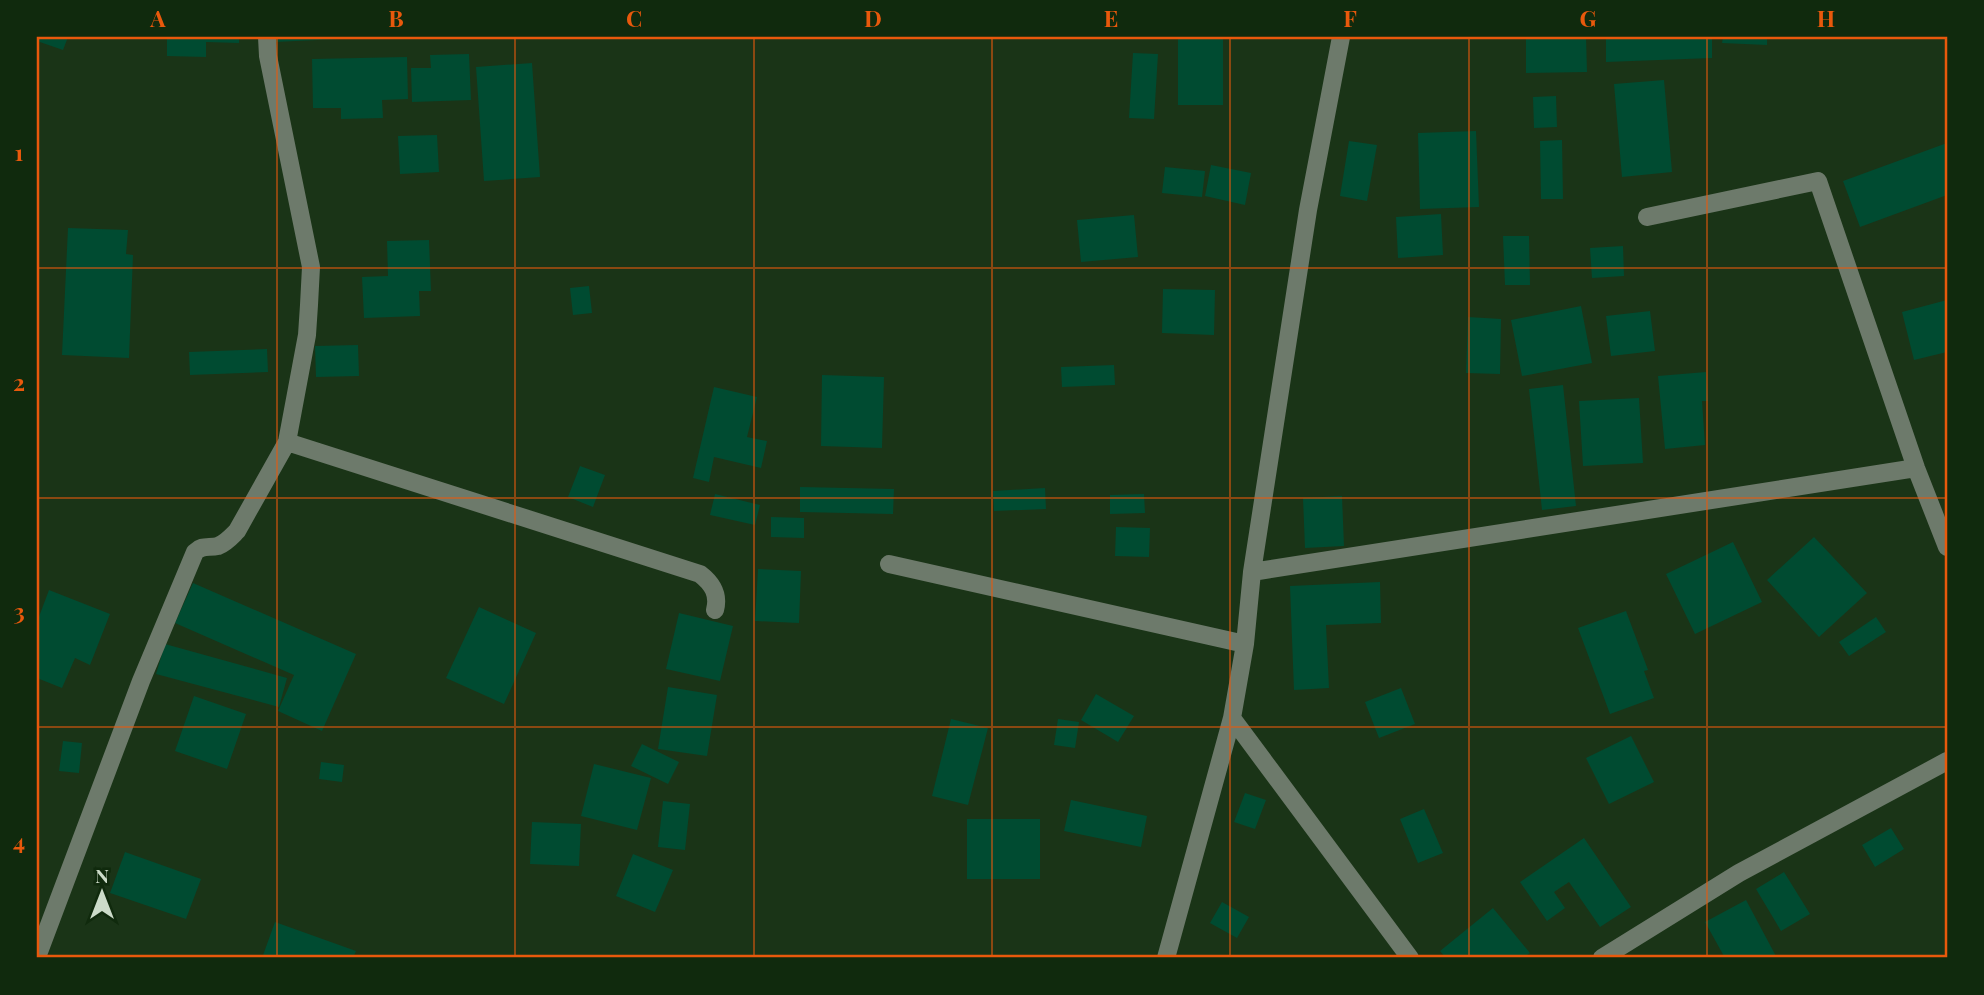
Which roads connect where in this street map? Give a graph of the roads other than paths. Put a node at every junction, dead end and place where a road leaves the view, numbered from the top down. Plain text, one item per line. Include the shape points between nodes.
1 (267, 37) edge
2 (1341, 37) edge
3 (1647, 217) dead end
4 (287, 442) junction
5 (1916, 468) junction
6 (1947, 547) edge
7 (889, 564) dead end
8 (1252, 572) junction
9 (715, 610) dead end
10 (1245, 644) junction
11 (1232, 719) junction
12 (1947, 761) edge
13 (37, 957) edge
14 (1166, 958) edge
15 (1410, 958) edge
16 (1602, 958) edge

1 - 4 street via 311,267 307,335
2 - 8 street via 1308,210
3 - 5 street via 1818,181
4 - 9 street via 700,575 713,586
4 - 13 street via 237,531 226,542 195,552
5 - 6 street
5 - 8 street
7 - 10 street
8 - 10 street
10 - 11 street
11 - 14 street
11 - 15 street
12 - 16 street via 1739,873

